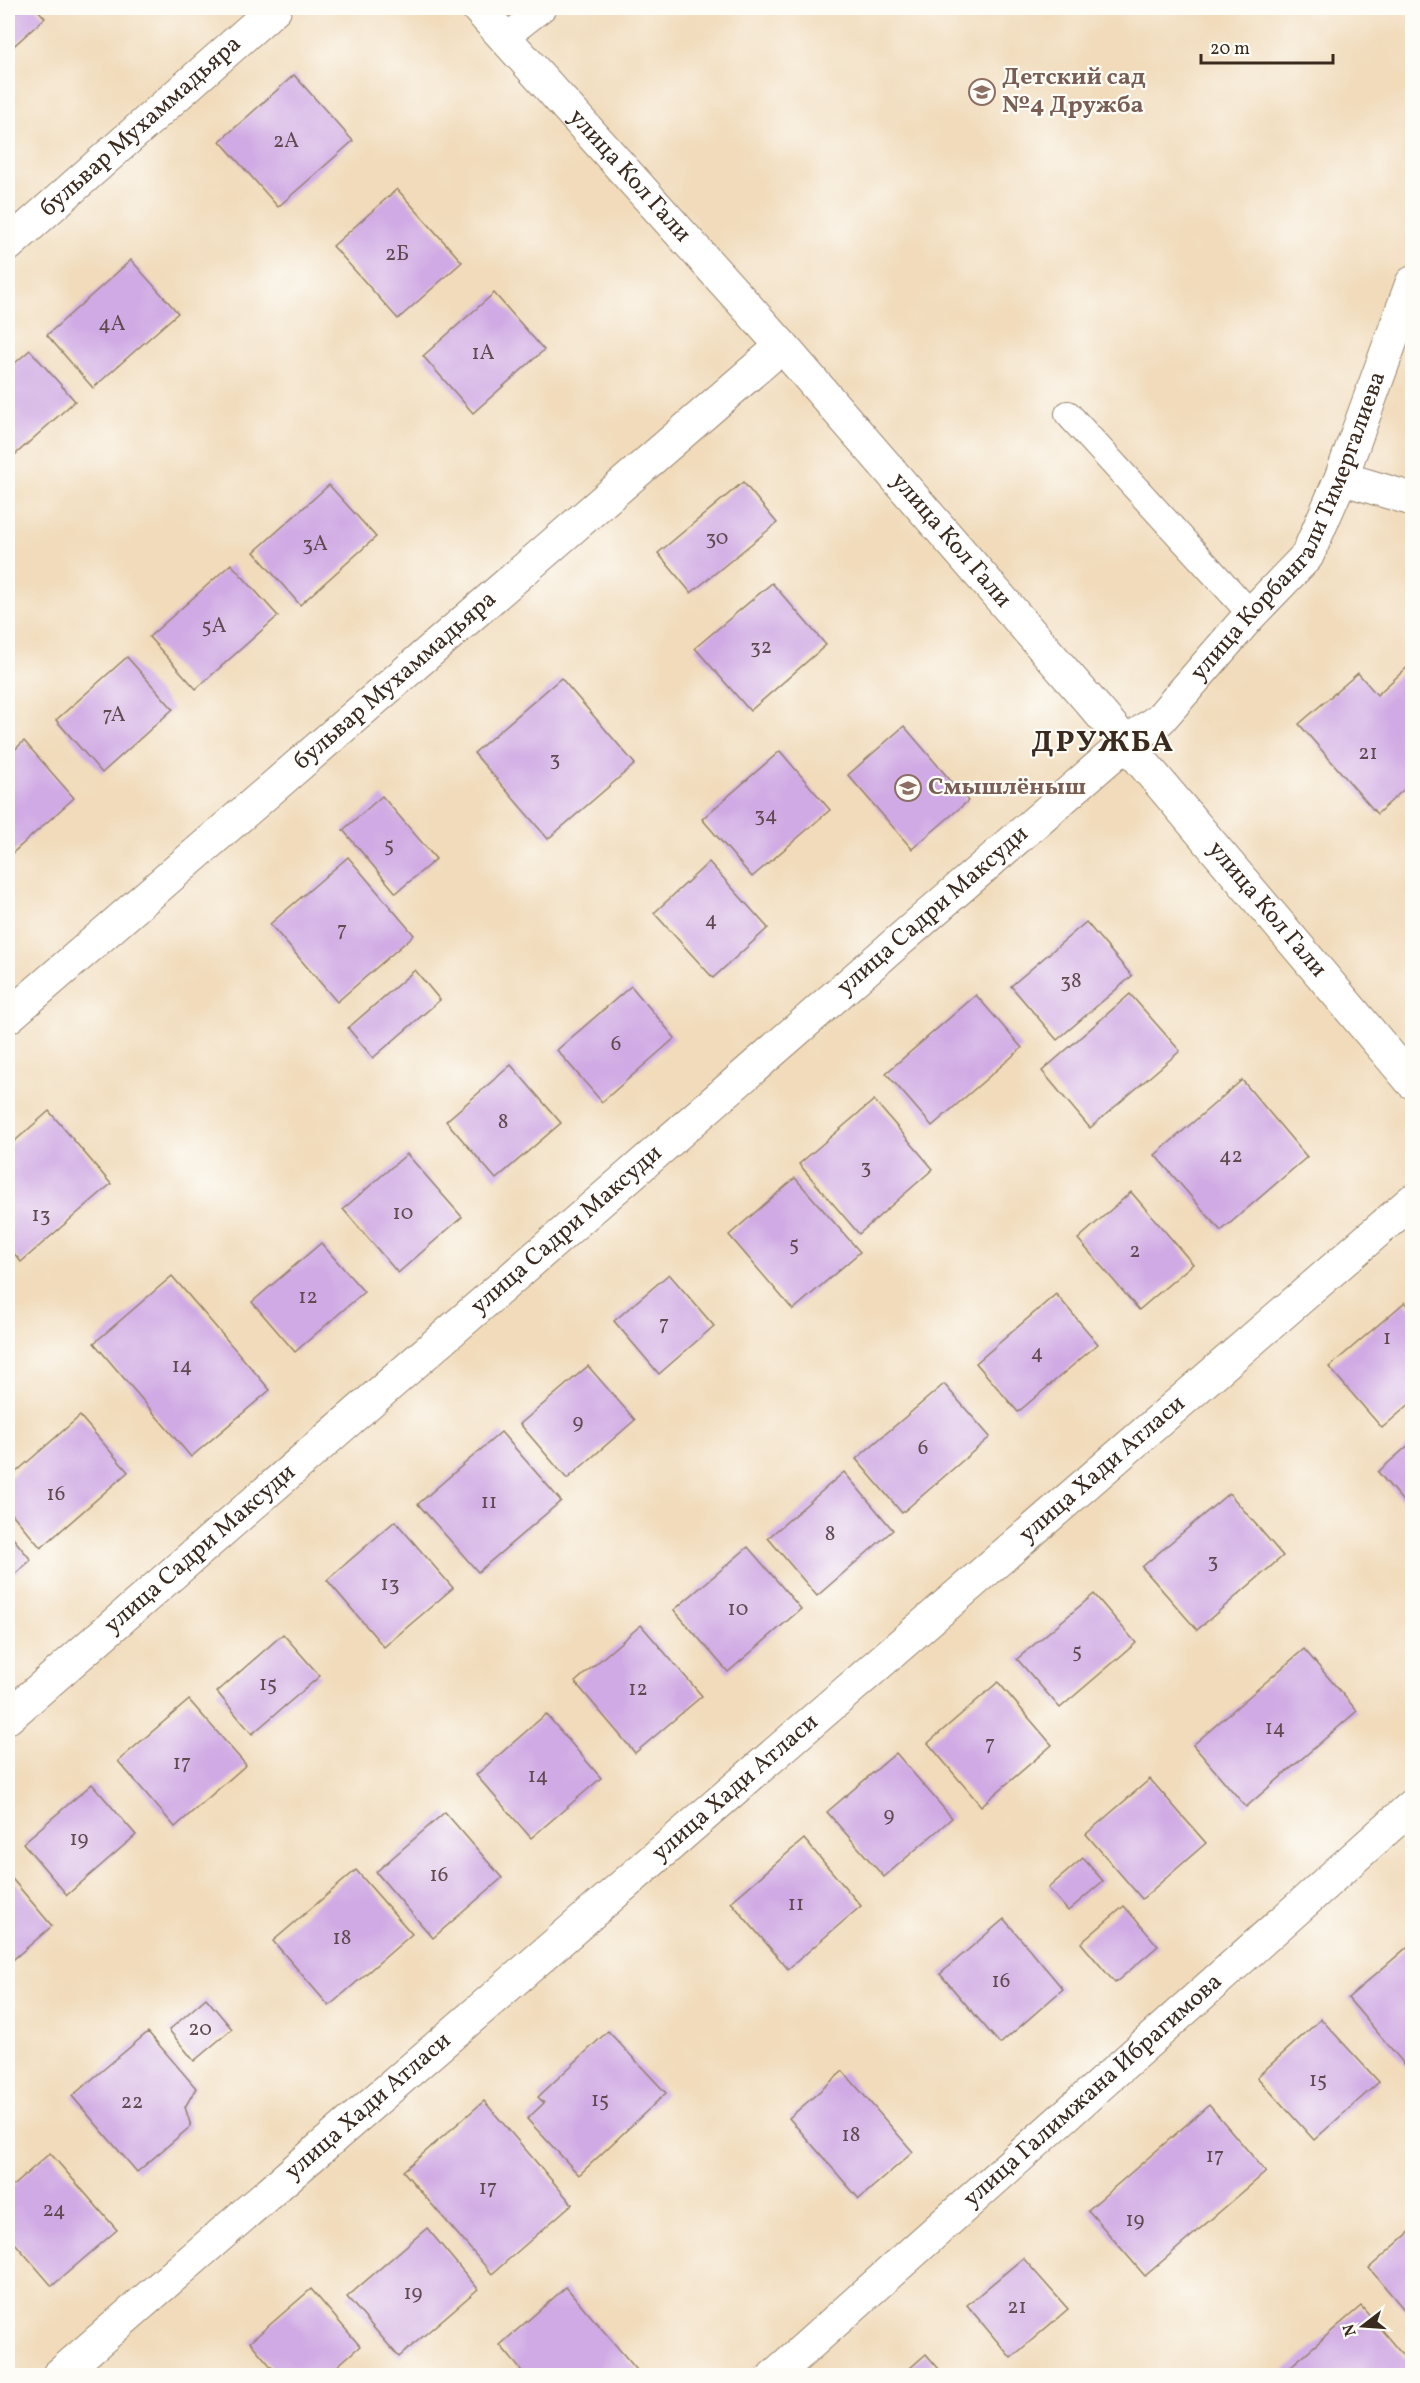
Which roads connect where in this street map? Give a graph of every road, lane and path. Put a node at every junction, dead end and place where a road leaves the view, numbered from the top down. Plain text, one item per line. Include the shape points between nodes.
1 (276, 8) edge
2 (478, 8) edge
3 (543, 8) edge
4 (506, 37) junction
5 (8, 245) edge
6 (1413, 283) edge
7 (782, 346) junction
8 (1068, 414) dead end
9 (1341, 478) junction
10 (1413, 500) edge
11 (1251, 614) junction
12 (1126, 743) junction
13 (8, 1017) edge
14 (1413, 1082) edge
15 (1413, 1202) edge
16 (8, 1717) edge
17 (1413, 1806) edge
18 (58, 2376) edge
19 (774, 2376) edge

1 - 5 street, бульвар Мухаммадьяра
2 - 4 street, улица Кол Гали
3 - 4 lane
4 - 7 street, улица Кол Гали
6 - 9 street, улица Корбангали Тимергалиева
7 - 12 street, улица Кол Гали
7 - 13 street, бульвар Мухаммадьяра
8 - 11 lane
9 - 10 street
9 - 11 street, улица Корбангали Тимергалиева via 1307,555
11 - 12 street, улица Корбангали Тимергалиева via 1160,719
12 - 14 street, улица Кол Гали
12 - 16 street, улица Садри Максуди
15 - 18 street, улица Хади Атласи
17 - 19 street, улица Галимжана Ибрагимова

